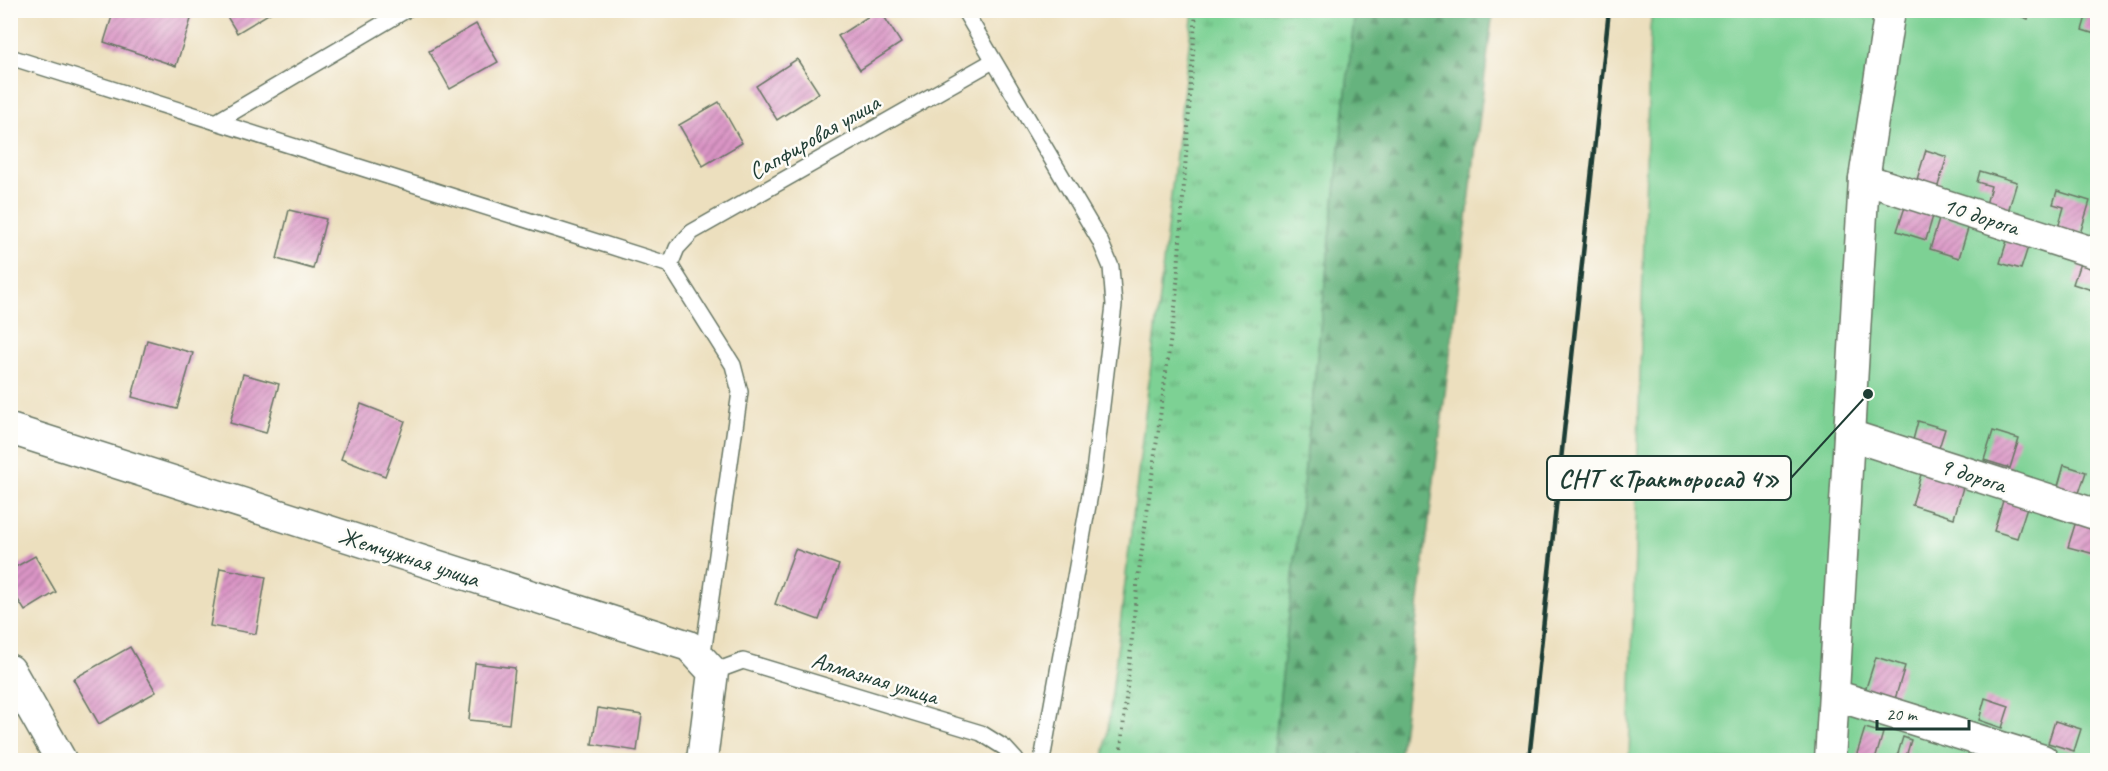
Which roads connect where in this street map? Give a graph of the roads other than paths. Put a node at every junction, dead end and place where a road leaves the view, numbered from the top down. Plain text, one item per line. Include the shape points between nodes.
1 (406, 10) edge
2 (964, 10) edge
3 (1890, 10) edge
4 (10, 57) edge
5 (993, 62) junction
6 (216, 122) junction
7 (1864, 179) junction
8 (2097, 254) edge
9 (670, 265) junction
10 (10, 429) edge
11 (1849, 435) junction
12 (2097, 515) edge
13 (708, 667) junction
14 (10, 670) edge
15 (1834, 695) junction
16 (61, 760) edge
17 (702, 760) edge
18 (1016, 760) edge
19 (1042, 760) edge
20 (1830, 760) edge
21 (2043, 760) edge

1 - 6 lane
2 - 5 lane
3 - 7 street
4 - 6 lane
5 - 9 lane, Сапфировая улица via 692,232 677,248
5 - 19 lane via 1100,241 1111,267 1114,305 1094,472
6 - 9 lane
7 - 8 street, 10 дорога
7 - 11 street
9 - 13 lane via 733,365 740,392
10 - 13 street, Жемчужная улица via 689,646
11 - 12 street, 9 дорога
11 - 15 street
13 - 17 street
13 - 18 lane, Алмазная улица via 743,661 981,733
14 - 16 street
15 - 20 street
15 - 21 street

